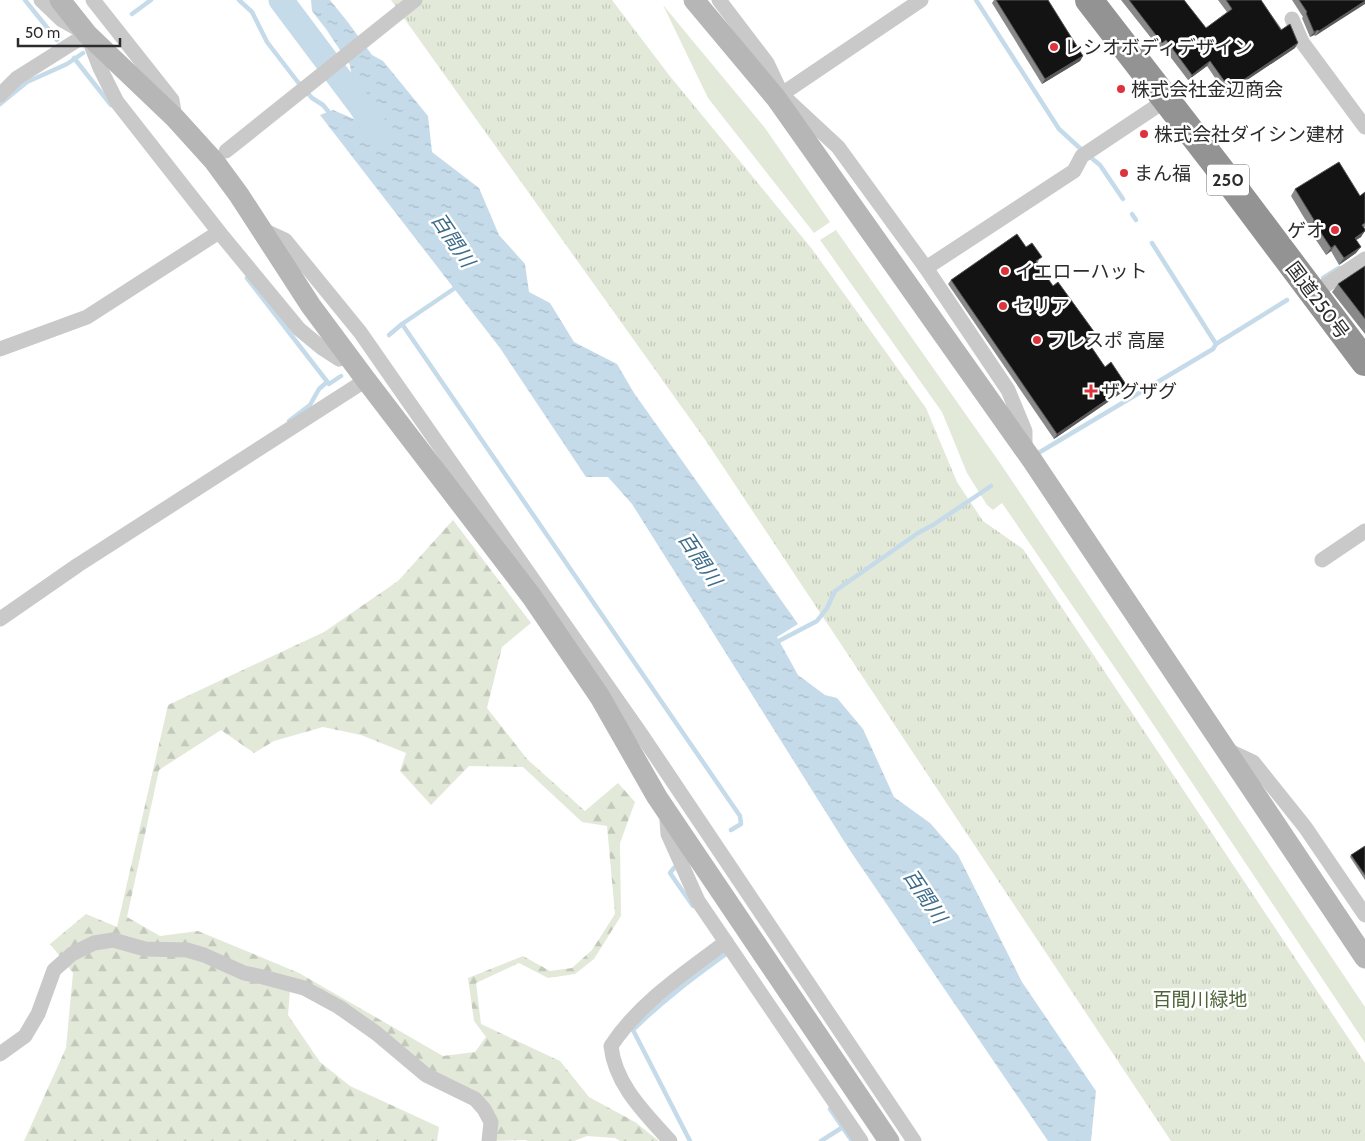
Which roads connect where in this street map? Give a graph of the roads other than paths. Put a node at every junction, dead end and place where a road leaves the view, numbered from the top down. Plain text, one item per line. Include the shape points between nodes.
1 (41, 0) edge
2 (60, 0) edge
3 (93, 0) edge
4 (415, 0) edge
5 (694, 0) edge
6 (719, 0) edge
7 (921, 0) edge
8 (1088, 0) edge
9 (1292, 18) dead end
10 (87, 34) junction
11 (0, 95) edge
12 (779, 96) junction
13 (1166, 100) junction
14 (175, 118) junction
15 (1365, 128) edge
16 (220, 156) junction
17 (261, 229) junction
18 (215, 234) junction
19 (1365, 259) edge
20 (926, 268) junction
21 (1314, 293) junction
22 (0, 349) edge
23 (347, 353) junction
24 (1365, 362) edge
25 (366, 380) junction
26 (1025, 451) junction
27 (1365, 530) edge
28 (1322, 560) dead end
29 (0, 620) edge
30 (1225, 749) junction
31 (669, 814) junction
32 (1365, 915) edge
33 (723, 944) junction
34 (1365, 958) edge
35 (0, 1054) edge
36 (489, 1141) edge
37 (670, 1141) edge
38 (860, 1141) edge
39 (890, 1141) edge
40 (914, 1141) edge

1 - 10 street via 62,20
2 - 10 street
3 - 14 street via 172,100
4 - 16 street
5 - 12 street
6 - 12 street via 768,63
7 - 12 street
8 - 13 highway, 国道250号 / 250
9 - 15 street via 1302,42
10 - 11 street via 17,78
10 - 14 street
10 - 18 street via 117,102
12 - 20 street via 838,147
12 - 26 street
13 - 20 street via 1085,153 1074,171
13 - 21 highway, 国道250号 / 250
14 - 16 street
16 - 17 street
17 - 23 street via 300,290
17 - 40 street via 285,240 360,332 641,734
18 - 22 street via 88,317
18 - 23 street via 299,329 339,359
19 - 21 street
20 - 26 street via 1008,390 1025,432
21 - 24 highway, 国道250号 / 250
23 - 25 street
25 - 29 street via 78,565
25 - 31 street via 532,597 600,697
26 - 30 street
27 - 28 street
30 - 32 street via 1253,762 1305,827
30 - 34 street
31 - 33 street via 666,821 668,834 698,901
31 - 39 street
33 - 37 street via 676,979 611,1046 627,1090
33 - 38 street
35 - 36 street via 25,1036 38,1014 54,970 72,954 94,942 113,940 145,949 187,950 244,973 304,988 339,1007 426,1075 474,1099 491,1122

